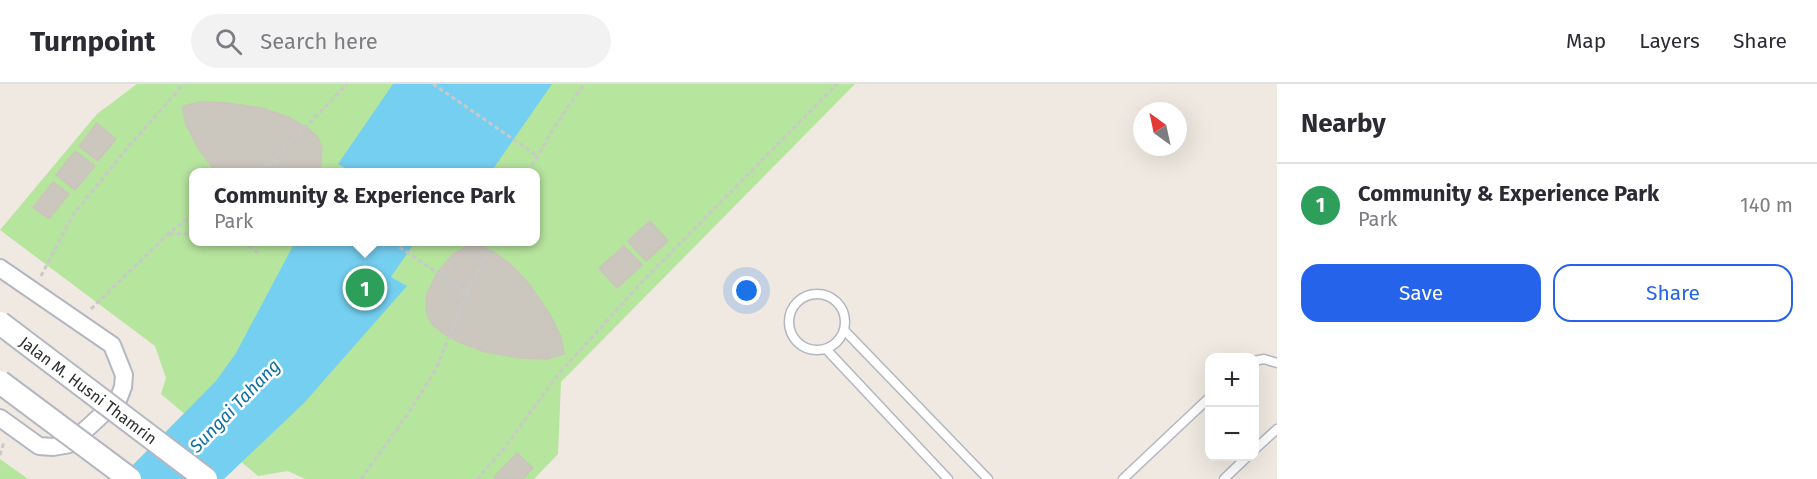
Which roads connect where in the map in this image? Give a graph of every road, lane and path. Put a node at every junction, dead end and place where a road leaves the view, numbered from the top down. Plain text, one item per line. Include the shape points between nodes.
1 (184, 84) edge
2 (347, 84) edge
3 (433, 84) edge
4 (584, 84) edge
5 (837, 84) edge
6 (536, 155) junction
7 (273, 161) junction
8 (262, 168) edge
9 (284, 168) edge
10 (530, 168) edge
11 (189, 218) edge
12 (168, 234) junction
13 (189, 234) edge
14 (248, 246) edge
15 (398, 246) edge
16 (491, 246) edge
17 (258, 253) dead end
18 (0, 268) edge
19 (33, 290) junction
20 (467, 293) junction
21 (79, 321) junction
22 (0, 322) edge
23 (845, 331) junction
24 (826, 350) junction
25 (1259, 360) edge
26 (1277, 363) edge
27 (0, 382) edge
28 (1205, 401) edge
29 (0, 418) edge
30 (1277, 429) edge
31 (1259, 445) edge
32 (1243, 461) edge
33 (130, 479) edge
34 (206, 479) edge
35 (361, 479) edge
36 (477, 479) edge
37 (948, 479) edge
38 (988, 479) edge
39 (1123, 479) edge
40 (1224, 479) edge

1 - 19 path via 74,215
2 - 7 path
3 - 6 path
4 - 6 path
5 - 36 path via 624,301 556,377
6 - 10 path
7 - 8 path
7 - 9 path
11 - 12 path
12 - 13 path
12 - 21 path
14 - 17 path
15 - 20 path
16 - 20 path
18 - 19 street
19 - 21 street
20 - 35 path via 435,371
21 - 29 street via 112,345 119,359 124,375 118,400 70,444 53,447 39,446
22 - 34 main road, Jalan M. Husni Thamrin, bridge
23 - 24 lane
23 - 24 lane via 843,311 830,296 816,293 802,298 793,307 788,321 791,334 812,351
23 - 38 lane
24 - 37 lane
25 - 26 lane
27 - 33 main road, bridge
28 - 39 lane
30 - 31 lane
32 - 40 lane

